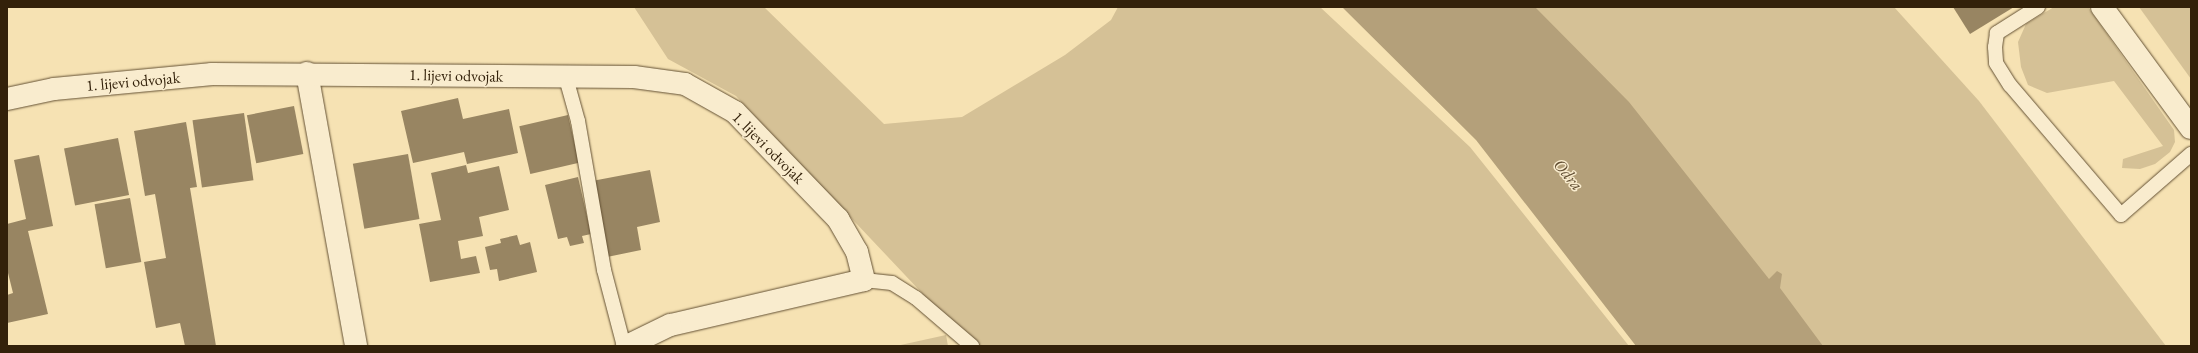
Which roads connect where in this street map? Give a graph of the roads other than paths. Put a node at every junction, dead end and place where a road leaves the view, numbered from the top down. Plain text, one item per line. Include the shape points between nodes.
1 (2038, 7) edge
2 (2102, 7) edge
3 (307, 73) junction
4 (566, 78) junction
5 (7, 99) edge
6 (2191, 128) edge
7 (2191, 154) edge
8 (864, 280) junction
9 (356, 346) edge
10 (626, 346) edge
11 (972, 346) edge

1 - 7 lane via 1998,33 1995,47 1996,62 2010,85 2121,215
2 - 6 street
3 - 4 street, 1. lijevi odvojak
3 - 5 street, 1. lijevi odvojak via 212,74 54,89
3 - 9 street
4 - 8 street, 1. lijevi odvojak via 634,77 685,84 735,112 838,218 857,252
4 - 10 lane via 578,121 604,270
8 - 10 street via 670,325
8 - 11 lane via 892,283 916,298

